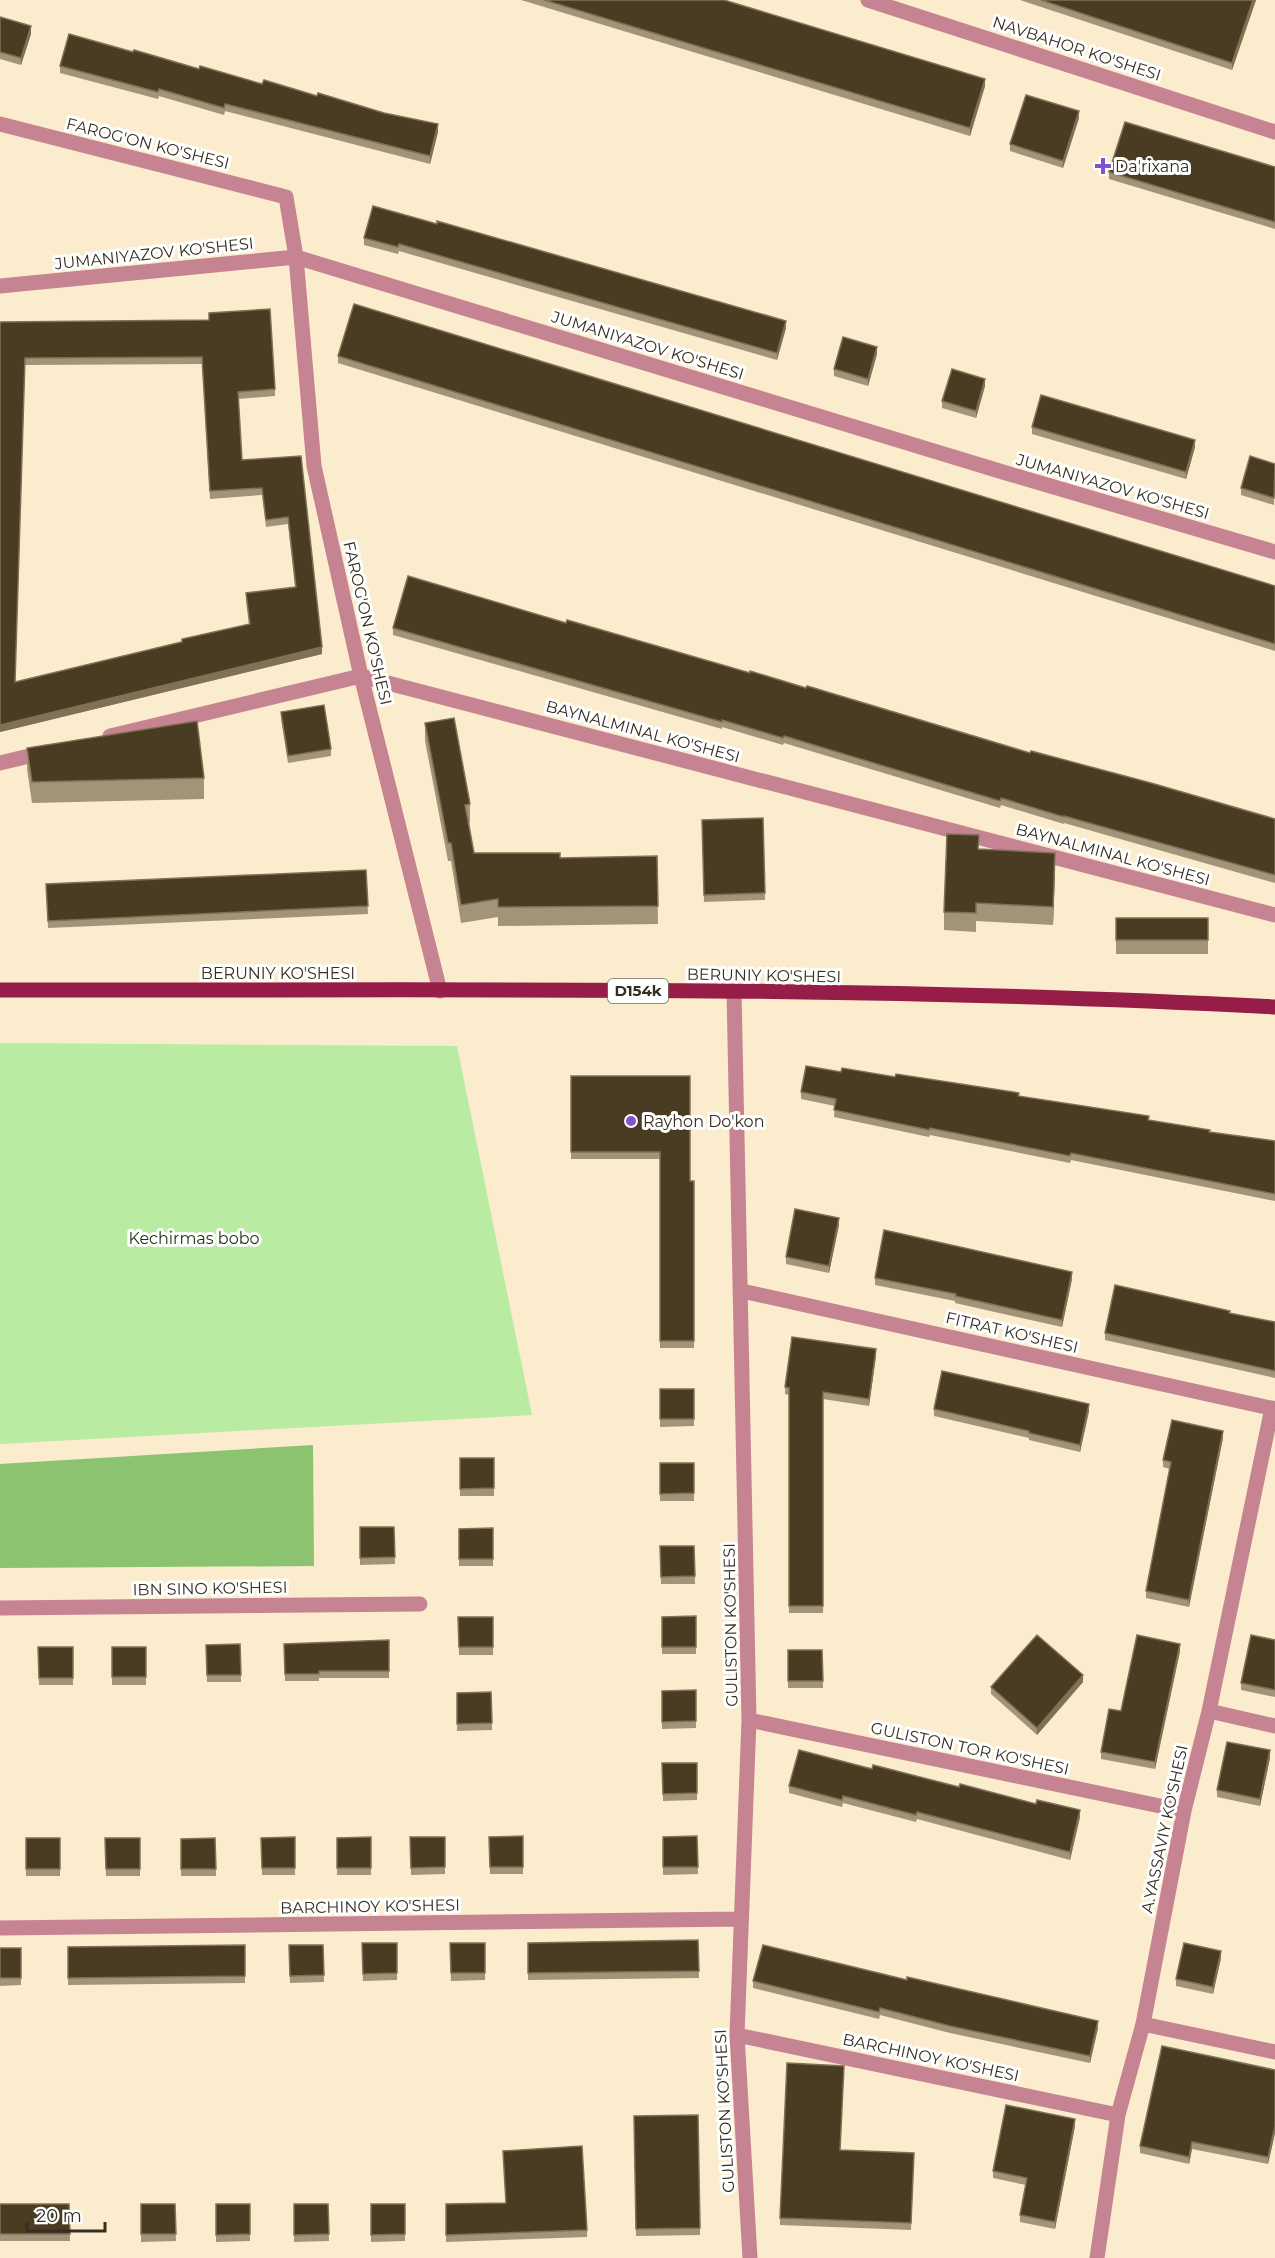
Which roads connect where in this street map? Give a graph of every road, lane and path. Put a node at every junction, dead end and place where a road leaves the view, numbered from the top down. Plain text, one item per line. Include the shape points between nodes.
1 (868, 0) edge
2 (0, 124) edge
3 (1275, 132) edge
4 (296, 257) junction
5 (0, 286) edge
6 (1275, 552) edge
7 (361, 676) junction
8 (93, 740) edge
9 (58, 749) edge
10 (0, 763) edge
11 (1275, 915) edge
12 (0, 990) edge
13 (440, 991) junction
14 (734, 991) junction
15 (1275, 1007) edge
16 (742, 1291) junction
17 (1274, 1409) edge
18 (420, 1604) dead end
19 (0, 1608) edge
20 (1209, 1711) junction
21 (749, 1720) junction
22 (1275, 1726) edge
23 (1184, 1811) junction
24 (740, 1919) junction
25 (0, 1928) edge
26 (1143, 2024) junction
27 (737, 2035) junction
28 (1275, 2052) edge
29 (1118, 2115) junction
30 (750, 2258) edge
31 (1097, 2258) edge

1 - 3 street, NAVBAHOR KO'SHESI
2 - 4 street, FAROG'ON KO'SHESI via 286,197
4 - 5 street, JUMANIYAZOV KO'SHESI
4 - 6 street, JUMANIYAZOV KO'SHESI
4 - 7 street, FAROG'ON KO'SHESI via 315,466
7 - 8 street, BAYNALMINAL KO'SHESI
7 - 11 street, BAYNALMINAL KO'SHESI
7 - 13 street, FAROG'ON KO'SHESI
9 - 10 street
12 - 13 main road, BERUNIY KO'SHESI / D154k
13 - 14 main road, BERUNIY KO'SHESI / D154k
14 - 15 main road, BERUNIY KO'SHESI / D154k
14 - 16 street, GULISTON KO'SHESI
16 - 17 street, FITRAT KO'SHESI
16 - 21 street, GULISTON KO'SHESI
17 - 20 street, A.YASSAVIY KO'SHESI
18 - 19 street, IBN SINO KO'SHESI
20 - 22 street
20 - 23 street, A.YASSAVIY KO'SHESI
21 - 23 street, GULISTON TOR KO'SHESI
21 - 24 street, GULISTON KO'SHESI
23 - 26 street, A.YASSAVIY KO'SHESI
24 - 25 street, BARCHINOY KO'SHESI
24 - 27 street, GULISTON KO'SHESI
26 - 28 street
26 - 29 street, A.YASSAVIY KO'SHESI
27 - 29 street, BARCHINOY KO'SHESI
27 - 30 street, GULISTON KO'SHESI
29 - 31 street, A.YASSAVIY KO'SHESI

